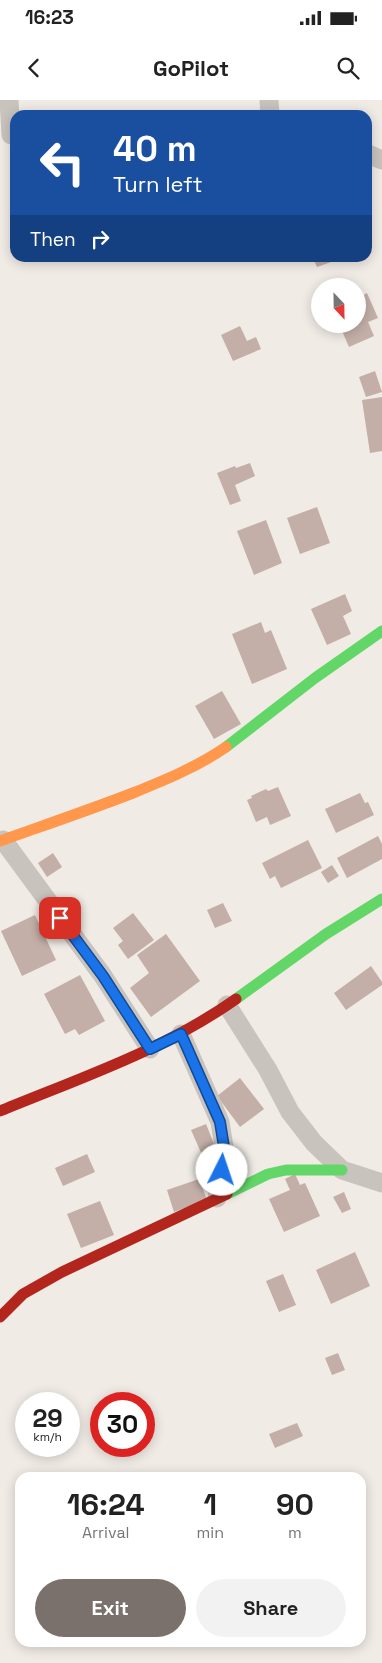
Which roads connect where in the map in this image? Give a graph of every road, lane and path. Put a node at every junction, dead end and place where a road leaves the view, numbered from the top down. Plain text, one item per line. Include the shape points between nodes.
1 (9, 100) edge
2 (8, 136) edge
3 (382, 631) edge
4 (2, 841) edge
5 (382, 899) edge
6 (227, 1005) junction
7 (181, 1034) junction
8 (150, 1049) junction
9 (0, 1111) edge
10 (342, 1170) junction
11 (382, 1183) edge
12 (216, 1198) junction
13 (0, 1317) edge

1 - 2 street
3 - 4 street via 208,759 143,789
4 - 8 street via 103,976
5 - 6 street via 326,934
6 - 7 street
6 - 10 street via 290,1112
7 - 8 street
7 - 12 street via 220,1122 224,1147
8 - 9 street
10 - 11 street
10 - 12 street via 286,1170 268,1174
12 - 13 street via 62,1272 23,1294

